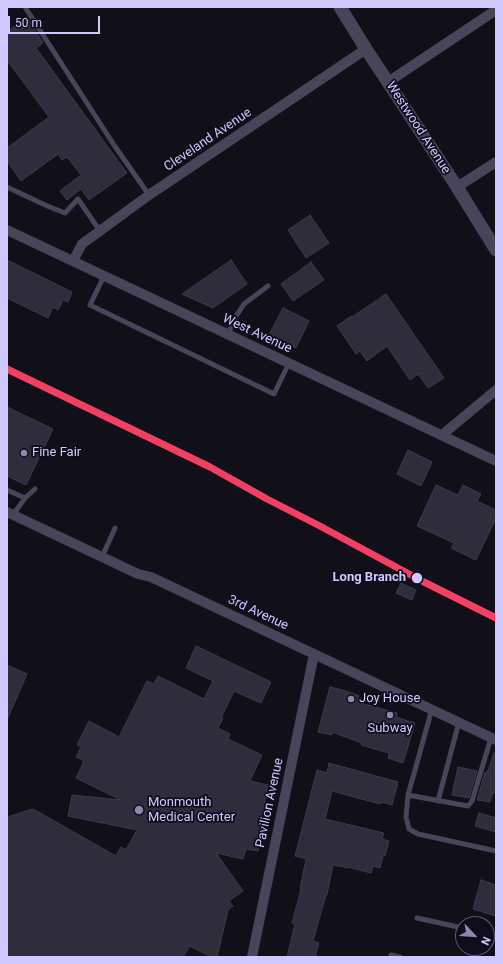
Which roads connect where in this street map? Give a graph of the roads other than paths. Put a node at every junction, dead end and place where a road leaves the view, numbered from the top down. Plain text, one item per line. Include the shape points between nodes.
1 (25, 7) edge
2 (340, 7) edge
3 (496, 10) edge
4 (366, 49) junction
5 (388, 82) junction
6 (496, 162) edge
7 (7, 187) edge
8 (457, 187) junction
9 (149, 195) junction
10 (7, 230) edge
11 (100, 231) junction
12 (496, 250) edge
13 (73, 261) junction
14 (104, 276) junction
15 (268, 286) dead end
16 (228, 334) junction
17 (289, 363) junction
18 (496, 390) edge
19 (442, 435) junction
20 (496, 461) edge
21 (35, 489) dead end
22 (7, 490) edge
23 (25, 498) junction
24 (10, 514) edge
25 (116, 528) dead end
26 (102, 557) junction
27 (314, 654) junction
28 (432, 710) junction
29 (459, 722) junction
30 (494, 739) edge
31 (408, 795) junction
32 (438, 801) junction
33 (496, 851) edge
34 (417, 918) dead end
35 (455, 926) edge
36 (392, 955) dead end
37 (252, 957) edge
38 (400, 957) edge

1 - 9 lane
2 - 4 street, Westwood Avenue
3 - 5 street
4 - 5 street, Westwood Avenue
4 - 9 street, Cleveland Avenue
5 - 8 street, Westwood Avenue
6 - 8 street
7 - 11 lane via 65,213 78,199
8 - 12 street, Westwood Avenue
9 - 11 street, Cleveland Avenue
10 - 13 street, West Avenue
11 - 13 street, Cleveland Avenue via 82,244
13 - 14 street, West Avenue
14 - 16 street, West Avenue
14 - 17 lane via 90,305 274,394
15 - 16 lane via 244,304
16 - 17 street, West Avenue
17 - 19 street, West Avenue
18 - 19 street
19 - 20 street, West Avenue
21 - 23 lane
22 - 23 lane
23 - 24 lane
24 - 26 street, 3rd Avenue
25 - 26 lane
26 - 27 street, 3rd Avenue via 138,574 151,577
27 - 28 street, 3rd Avenue
27 - 37 street, Pavilion Avenue
28 - 29 street, 3rd Avenue
28 - 31 lane
29 - 30 street, 3rd Avenue
29 - 32 lane
30 - 32 lane via 468,806
31 - 32 lane
31 - 33 lane via 406,817 409,829 418,834
34 - 35 lane
36 - 38 lane

